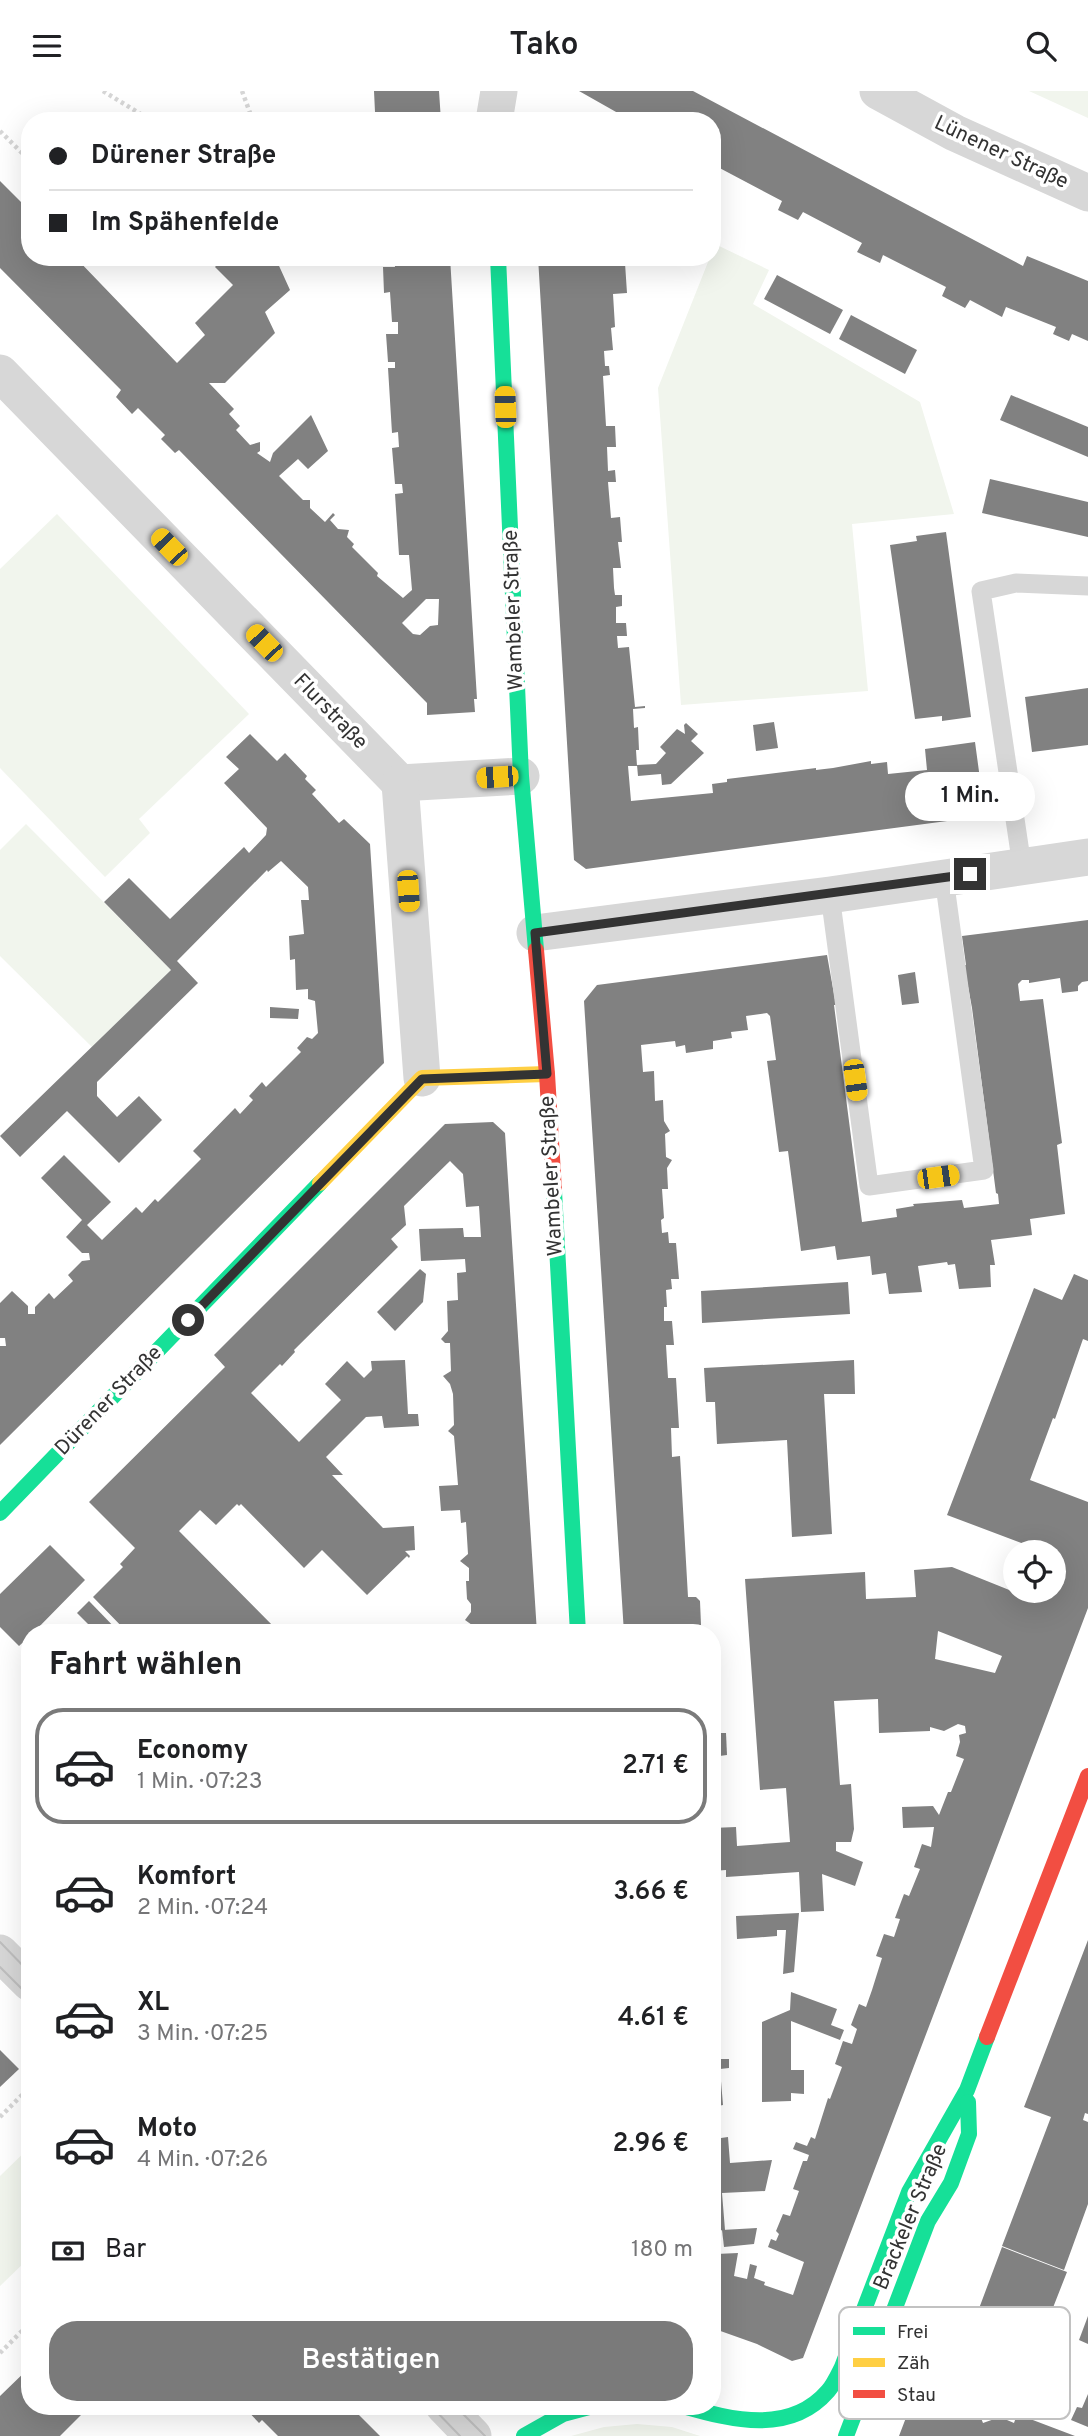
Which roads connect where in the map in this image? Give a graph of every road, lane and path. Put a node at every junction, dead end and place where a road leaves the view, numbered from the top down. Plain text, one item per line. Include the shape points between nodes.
1 (103, 91) edge
2 (242, 91) edge
3 (499, 91) edge
4 (878, 91) edge
5 (137, 112) edge
6 (250, 112) edge
7 (496, 112) edge
8 (0, 131) edge
9 (21, 152) edge
10 (1088, 193) edge
11 (498, 266) edge
12 (0, 373) edge
13 (1088, 586) edge
14 (521, 776) junction
15 (400, 783) junction
16 (1088, 857) edge
17 (1022, 866) junction
18 (944, 878) junction
19 (830, 895) junction
20 (535, 933) junction
21 (547, 1074) junction
22 (422, 1079) junction
23 (0, 1513) edge
24 (578, 1624) edge
25 (1088, 1776) edge
26 (0, 1953) edge
27 (21, 1974) edge
28 (967, 2090) junction
29 (21, 2096) edge
30 (0, 2117) edge
31 (865, 2307) edge
32 (895, 2307) edge
33 (21, 2332) edge
34 (0, 2353) edge
35 (839, 2372) edge
36 (453, 2415) edge
37 (561, 2415) edge
38 (712, 2415) edge
39 (719, 2417) junction
40 (852, 2419) edge
41 (473, 2436) edge
42 (524, 2436) edge
43 (737, 2436) edge
44 (846, 2436) edge

1 - 5 path
2 - 6 path
3 - 7 street
4 - 10 street, Lünener Straße via 966,139
8 - 9 path
11 - 14 street, Wambeler Straße
12 - 15 street, Flurstraße
13 - 17 lane via 1016,583 981,591
14 - 15 street
14 - 20 street, Wambeler Straße
15 - 22 street
16 - 17 street
17 - 18 street
18 - 19 street
18 - 19 lane via 985,1170 869,1186
19 - 20 street
20 - 21 street, Wambeler Straße
21 - 22 street
21 - 24 street, Wambeler Straße
22 - 23 street, Dürener Straße
25 - 28 street, Brackeler Straße
26 - 27 street
28 - 31 street, Brackeler Straße via 909,2192
28 - 32 street, Brackeler Straße via 970,2134 951,2183 928,2221
29 - 30 path
33 - 34 path
35 - 39 street, Brackeler Straße via 827,2392 793,2417 750,2423
36 - 41 street
37 - 42 street
38 - 39 street, Brackeler Straße
39 - 43 street
40 - 44 street, Brackeler Straße

